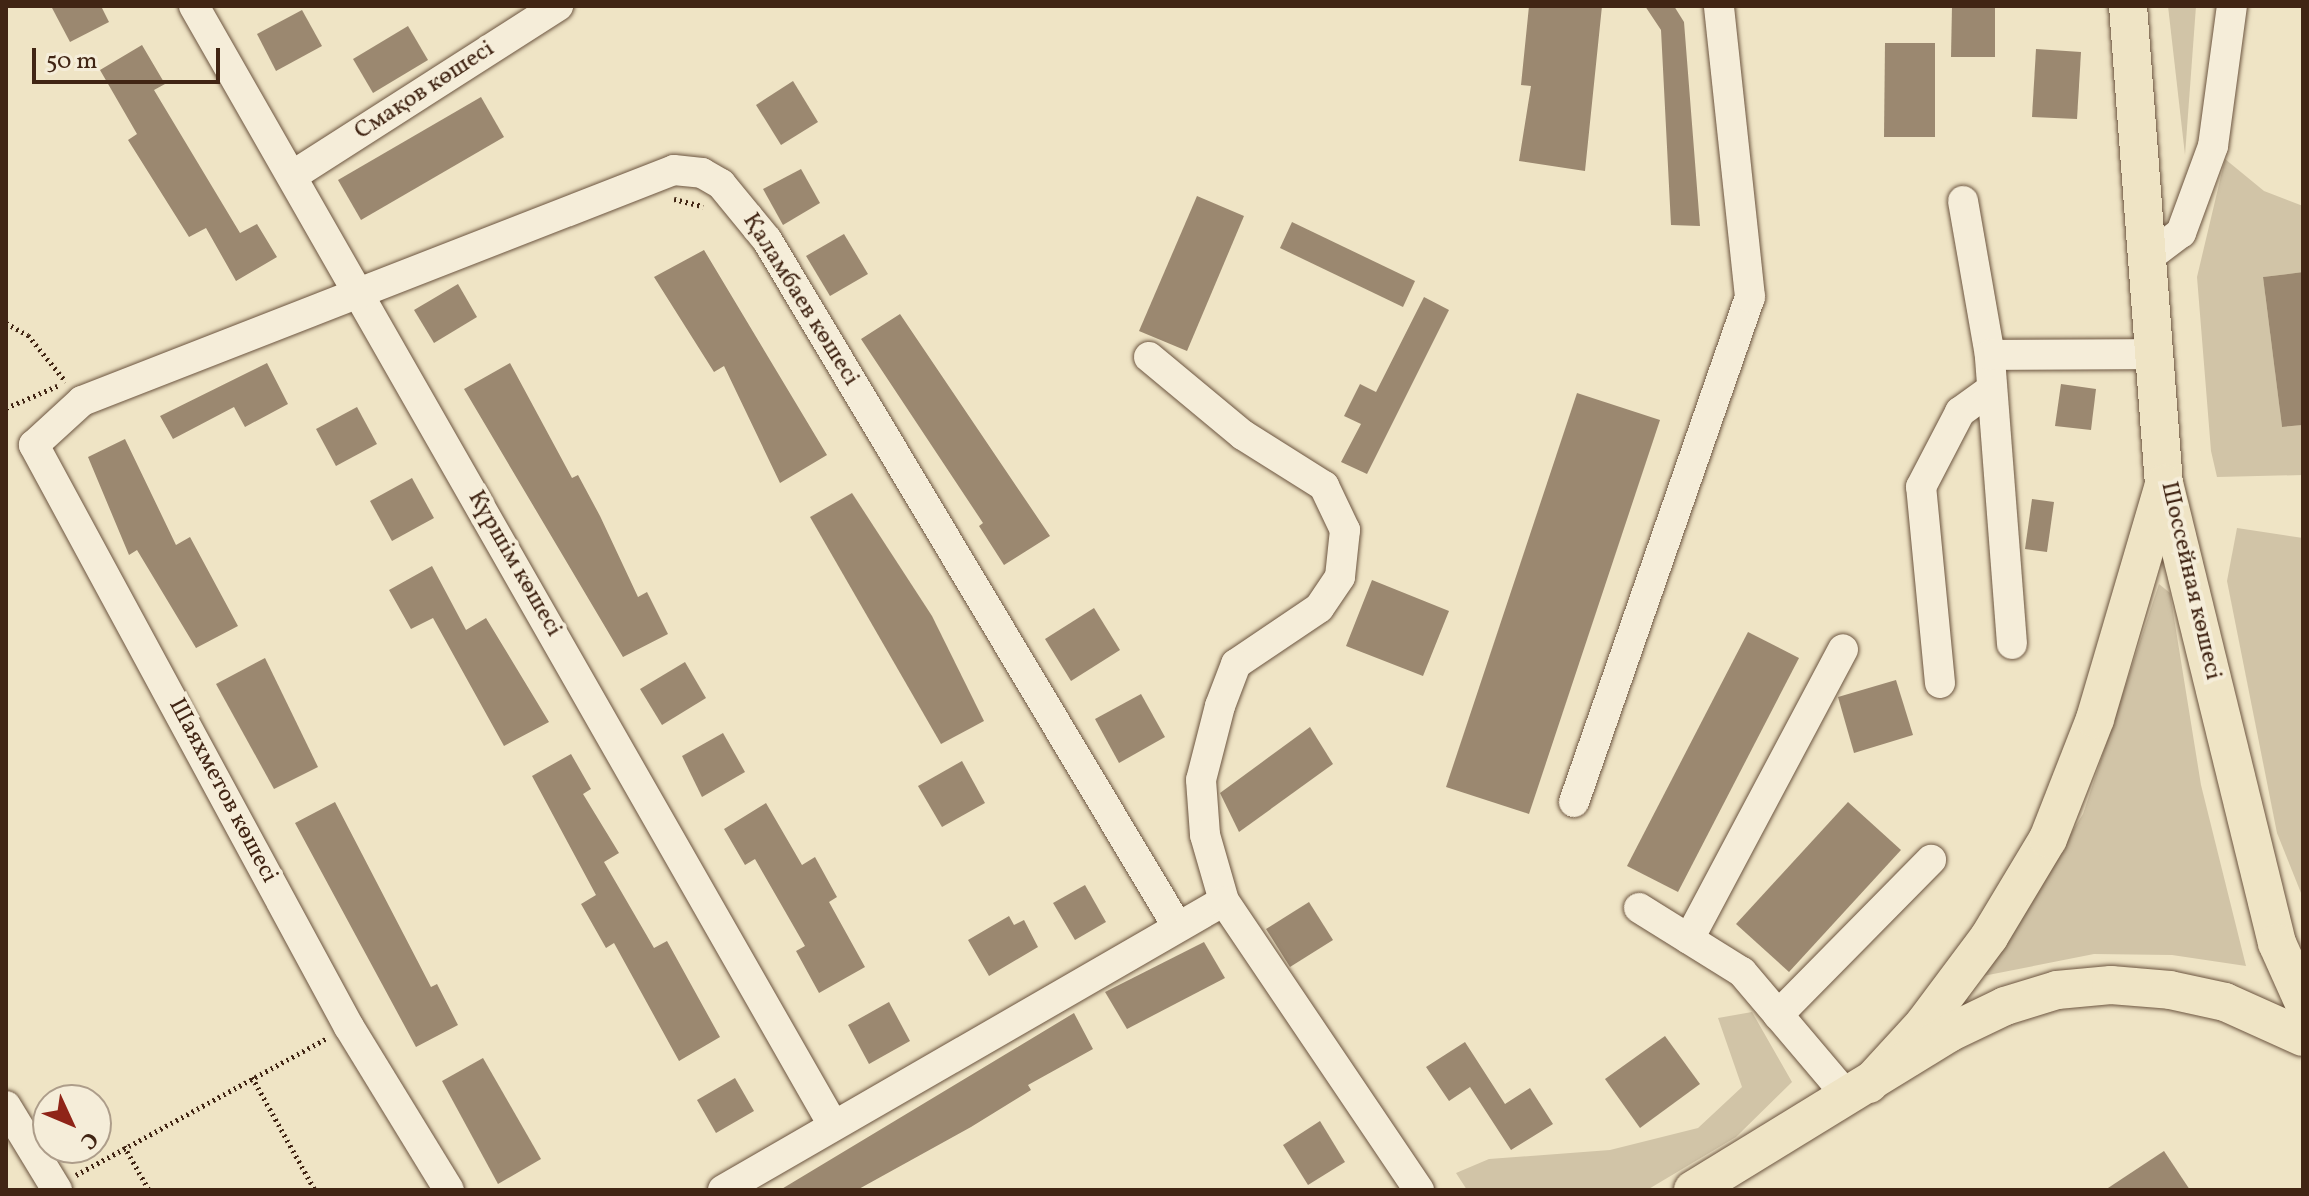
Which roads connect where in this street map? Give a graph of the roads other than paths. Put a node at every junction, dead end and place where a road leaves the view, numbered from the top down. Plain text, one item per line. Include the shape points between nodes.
1 (194, 6) edge
2 (558, 6) edge
3 (1719, 6) edge
4 (2128, 6) edge
5 (2232, 6) edge
6 (292, 176) junction
7 (1963, 201) dead end
8 (2150, 256) junction
9 (360, 295) junction
10 (2158, 354) junction
11 (1990, 355) junction
12 (1149, 357) dead end
13 (77, 387) joint
14 (1989, 391) junction
15 (2164, 483) junction
16 (2012, 644) dead end
17 (1843, 649) dead end
18 (1940, 683) dead end
19 (1574, 802) dead end
20 (1931, 860) dead end
21 (1224, 901) junction
22 (1639, 908) dead end
23 (1177, 926) junction
24 (1689, 939) junction
25 (2303, 1001) edge
26 (1778, 1015) junction
27 (2303, 1037) edge
28 (1858, 1090) junction
29 (6, 1106) edge
30 (832, 1123) junction
31 (1406, 1186) edge
32 (56, 1188) edge
33 (449, 1190) edge
34 (723, 1190) edge
35 (1693, 1190) edge

1 - 6 street, Күршім көшесі
2 - 6 street, Смақов көшесі
3 - 19 street via 1750,297
4 - 8 main road, Шоссейная көшесі
5 - 8 street via 2213,146 2181,233
6 - 9 street, Күршім көшесі
7 - 11 street
8 - 10 main road, Шоссейная көшесі
9 - 13 street, Қаламбаев көшесі
9 - 23 street, Қаламбаев көшесі via 674,170 711,178 767,240
9 - 30 street, Күршім көшесі
10 - 11 street
10 - 15 main road, Шоссейная көшесі
11 - 14 street
12 - 21 street via 1243,435 1324,486 1345,530 1340,577 1319,608 1236,664 1220,706 1201,780 1205,835
13 - 33 street, Шаяхметов көшесі via 34,445 349,1027
14 - 16 street
14 - 18 street via 1960,412 1921,487
15 - 25 main road, Шоссейная көшесі via 2277,943
15 - 28 main road via 2095,719 2048,839 1989,937 1924,1024
17 - 24 street
20 - 26 street
21 - 23 street
21 - 31 street
22 - 24 street
23 - 30 street
24 - 26 street via 1742,972
26 - 28 street
27 - 28 main road via 2225,1002 2170,990 2111,985 2057,990 1991,1013
28 - 35 main road
29 - 32 street
30 - 34 street

